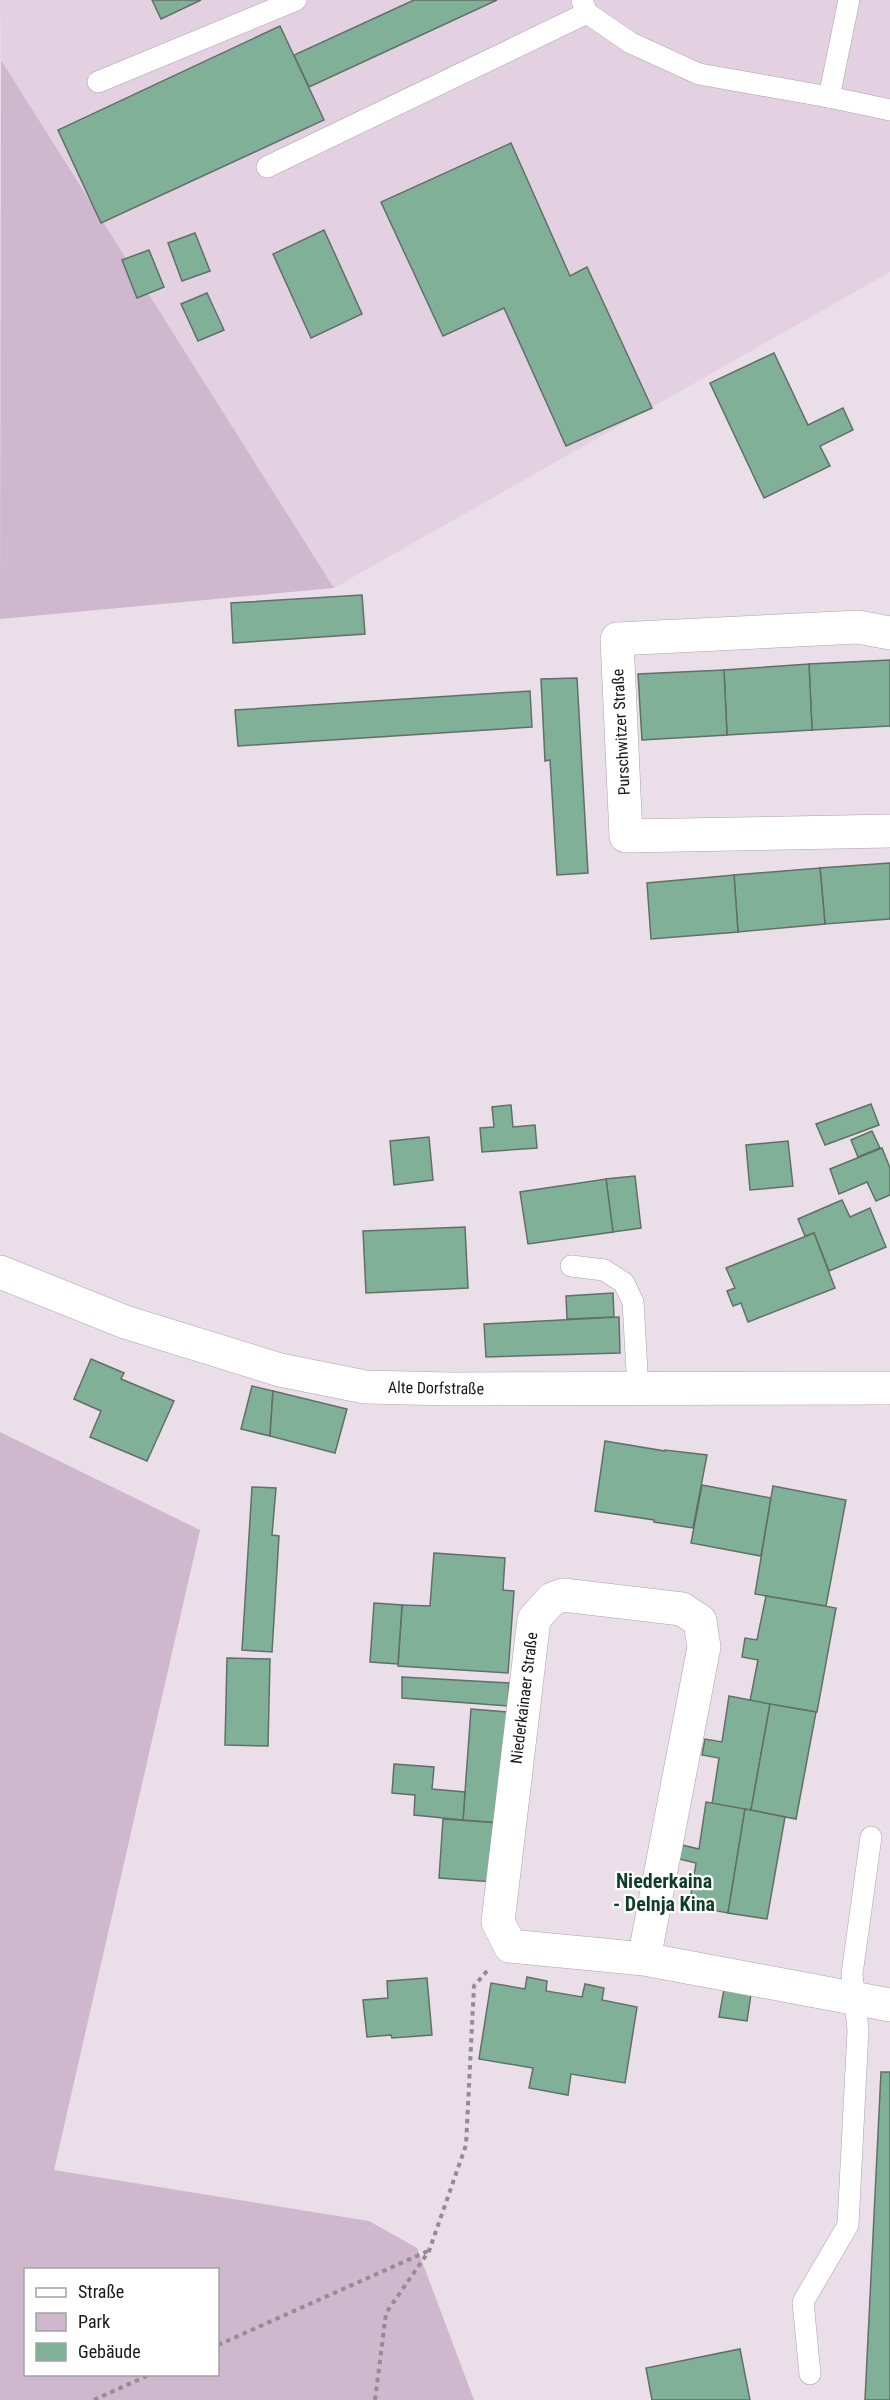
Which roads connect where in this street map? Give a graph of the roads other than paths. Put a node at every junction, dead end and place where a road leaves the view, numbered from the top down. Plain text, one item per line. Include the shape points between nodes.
1 (296, 0) edge
2 (849, 0) edge
3 (584, 6) edge
4 (98, 82) dead end
5 (830, 97) junction
6 (890, 110) edge
7 (267, 167) dead end
8 (890, 633) edge
9 (890, 831) edge
10 (571, 1266) dead end
11 (0, 1272) edge
12 (890, 1388) edge
13 (638, 1389) junction
14 (871, 1837) dead end
15 (644, 1959) junction
16 (854, 2000) junction
17 (890, 2005) edge
18 (810, 2374) dead end

1 - 4 lane
2 - 5 lane
3 - 5 lane via 631,42 699,74
3 - 7 lane
5 - 6 lane
8 - 9 street, Purschwitzer Straße via 858,627 617,639 626,836
10 - 13 lane via 604,1270 624,1283 633,1302
11 - 13 street, Alte Dorfstraße via 125,1322 280,1370 365,1387
12 - 13 street, Alte Dorfstraße
14 - 16 lane via 852,1974
15 - 15 street, Niederkainaer Straße via 510,1946 498,1922 534,1619 552,1599 563,1595 682,1609 700,1621 704,1647
15 - 16 street
16 - 17 street
16 - 18 lane via 858,2030 848,2225 803,2302

